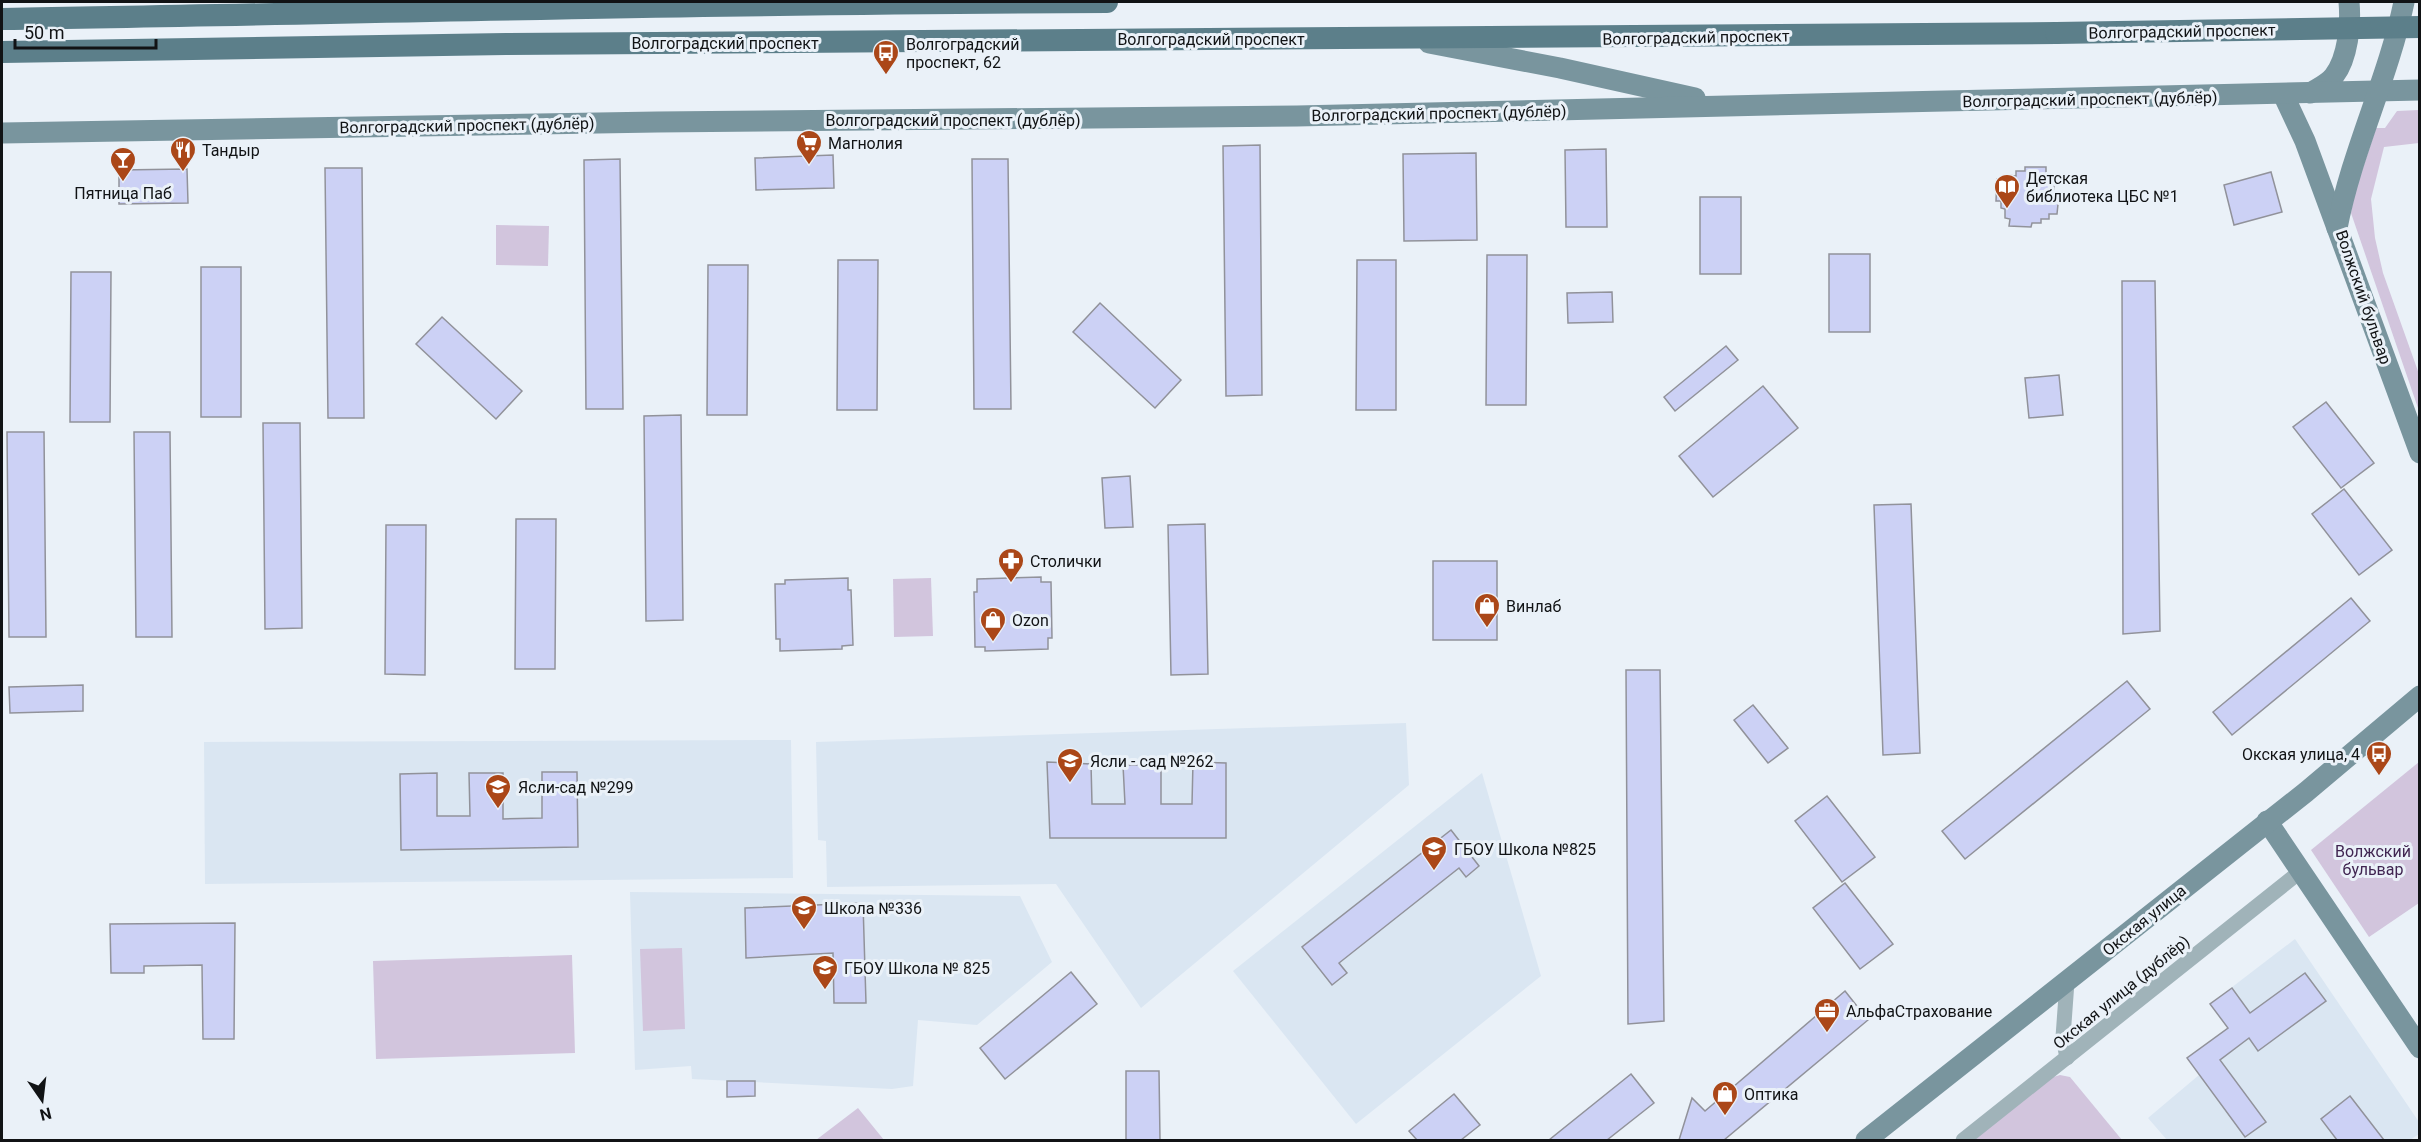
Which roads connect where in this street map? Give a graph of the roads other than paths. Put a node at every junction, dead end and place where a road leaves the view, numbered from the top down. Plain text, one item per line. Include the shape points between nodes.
1 (428, 2) edge
2 (1107, 2) edge
3 (2349, 2) edge
4 (2404, 2) edge
5 (458, 12) junction
6 (2, 19) edge
7 (2420, 27) edge
8 (1398, 38) junction
9 (2, 52) edge
10 (2420, 90) edge
11 (2377, 91) junction
12 (2283, 94) junction
13 (2310, 94) junction
14 (1761, 106) junction
15 (2, 133) edge
16 (2337, 228) junction
17 (2420, 453) edge
18 (2420, 696) edge
19 (2267, 822) junction
20 (2301, 871) junction
21 (2067, 982) junction
22 (2420, 1048) edge
23 (2067, 1058) junction
24 (1866, 1140) edge
25 (1963, 1140) edge

1 - 5 main road
2 - 5 main road
3 - 13 main road via 2346,48 2340,66 2333,77
4 - 11 main road, Волжский бульвар
5 - 6 main road
7 - 8 main road, Волгоградский проспект, bridge
8 - 9 main road, Волгоградский проспект
8 - 14 main road, Волгоградский проспект (дублёр) via 1560,68 1680,97
10 - 11 main road, Волгоградский проспект (дублёр)
11 - 13 main road, Волгоградский проспект (дублёр)
11 - 16 main road, Волжский бульвар via 2343,193
12 - 13 main road, Волгоградский проспект (дублёр)
12 - 14 main road, Волгоградский проспект (дублёр)
12 - 16 main road
14 - 15 main road, Волгоградский проспект (дублёр)
16 - 17 main road, Волжский бульвар
18 - 19 main road, Окская улица
19 - 20 main road
19 - 21 main road, Окская улица
20 - 22 main road
20 - 23 street, Окская улица (дублёр)
21 - 23 street via 2063,1037
21 - 24 main road, Окская улица
23 - 25 street, Окская улица (дублёр)

